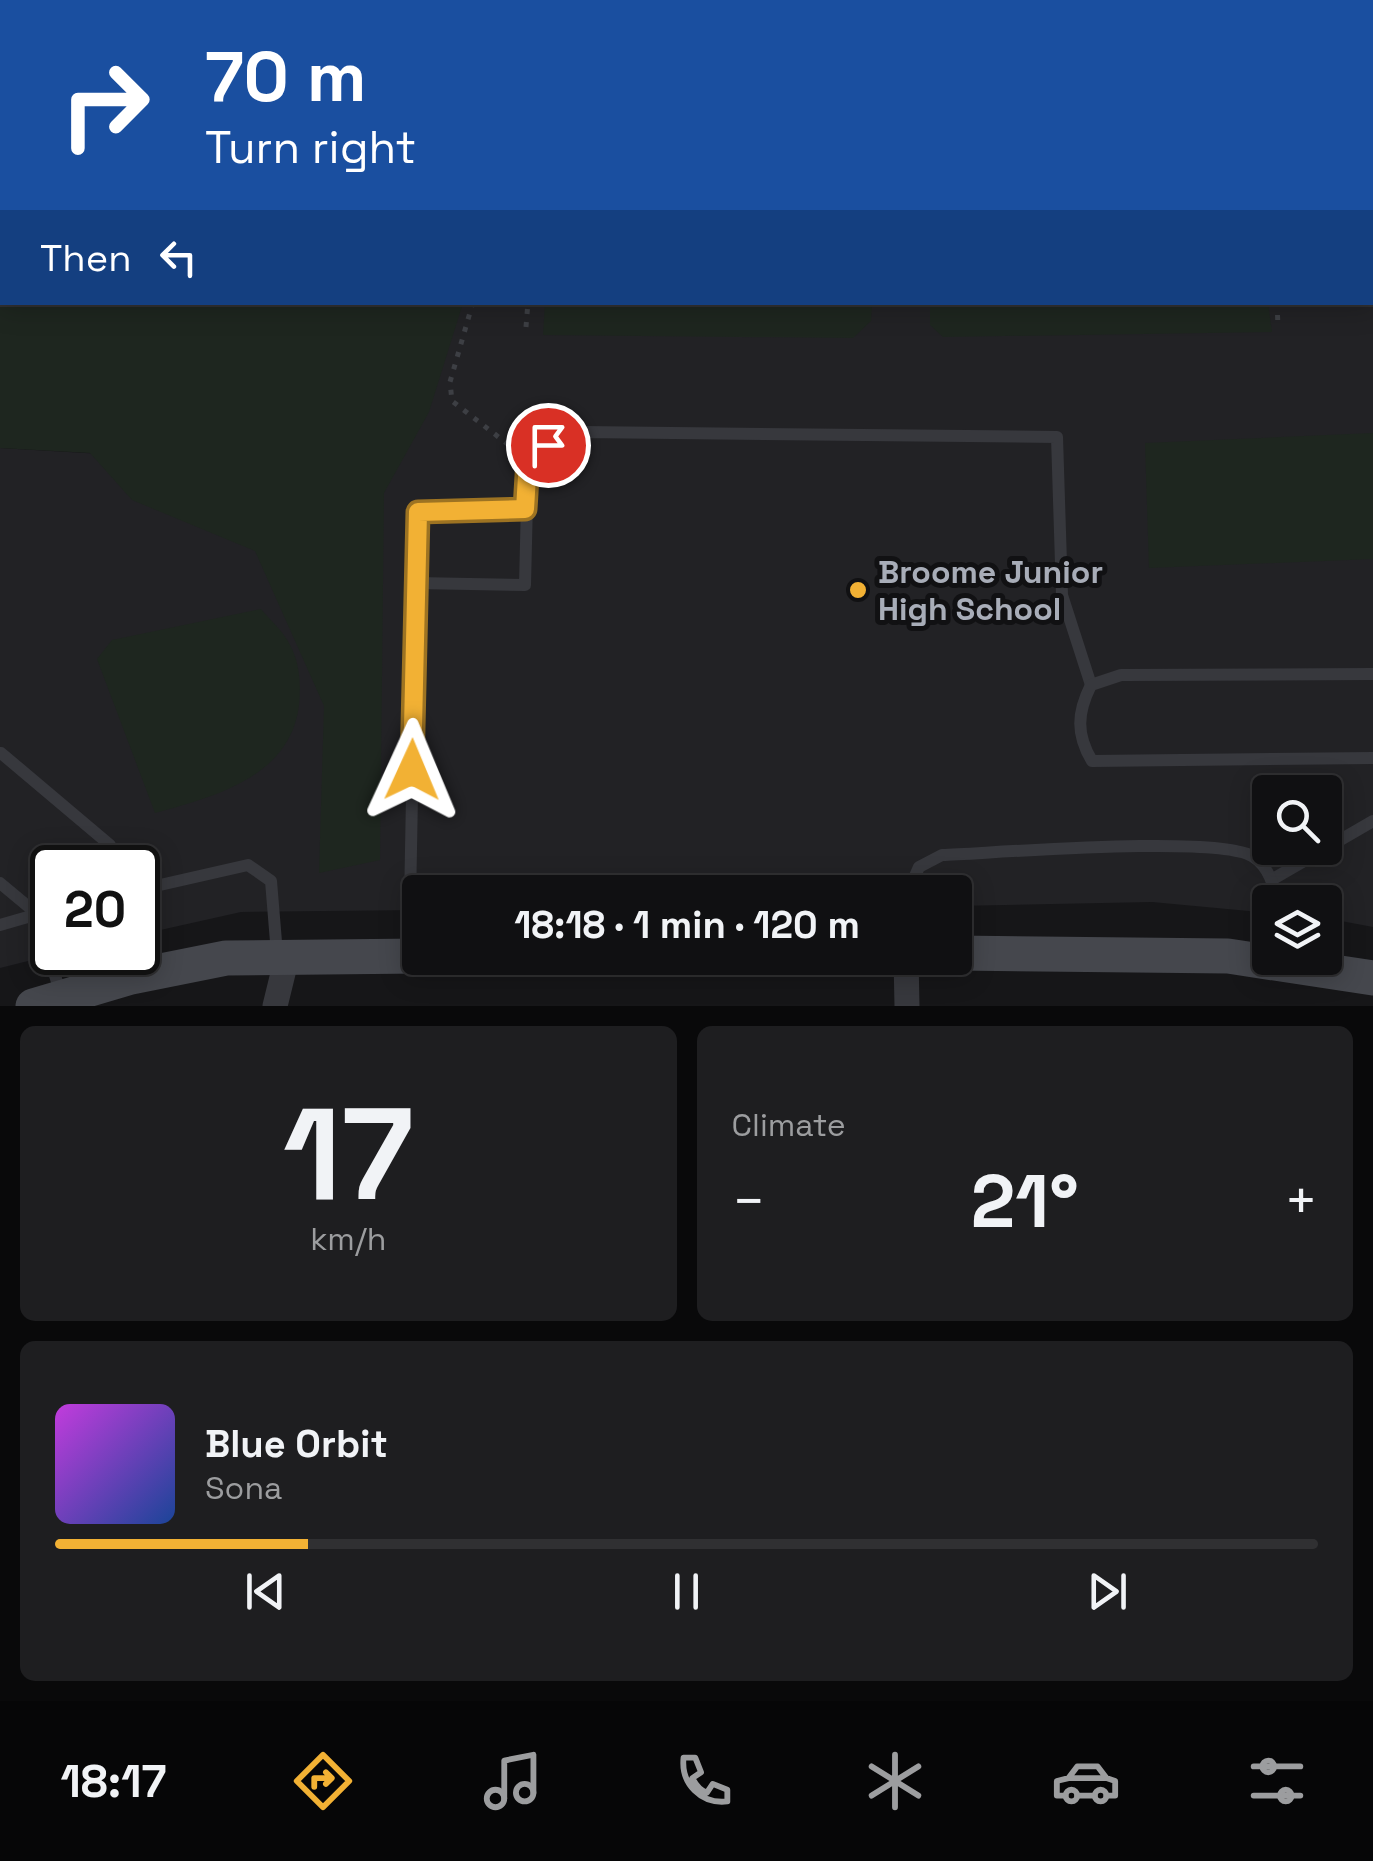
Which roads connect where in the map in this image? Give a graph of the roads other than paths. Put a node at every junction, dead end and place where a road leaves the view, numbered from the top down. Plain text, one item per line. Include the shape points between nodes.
1 (525, 509) junction
2 (416, 584) junction
3 (1373, 674) edge
4 (1090, 685) junction
5 (1, 753) edge
6 (1373, 758) edge
7 (1373, 822) edge
8 (109, 845) edge
9 (415, 875) edge
10 (915, 875) edge
11 (1273, 880) junction
12 (0, 883) edge
13 (160, 885) edge
14 (1274, 885) edge
15 (30, 908) edge
16 (30, 915) edge
17 (0, 924) edge
18 (972, 953) edge
19 (402, 956) edge
20 (282, 957) junction
21 (1252, 958) edge
22 (1342, 972) edge
23 (44, 975) edge
24 (906, 975) edge
25 (1373, 978) edge
26 (48, 1002) edge
27 (275, 1006) edge
28 (906, 1006) edge

1 - 2 lane via 418,512
1 - 2 lane via 525,585
1 - 4 lane via 528,460 582,432 1057,436 1062,595
2 - 9 lane
3 - 4 lane via 1121,675
4 - 6 lane via 1080,708 1080,741 1092,760
5 - 8 lane
7 - 11 lane
10 - 11 lane via 942,855 1200,846 1252,856
11 - 14 lane
12 - 15 lane
13 - 20 lane via 248,866 271,881
16 - 17 lane
18 - 21 street
19 - 20 street
20 - 26 street via 226,958
20 - 27 street
22 - 25 street
23 - 26 lane
24 - 28 street

